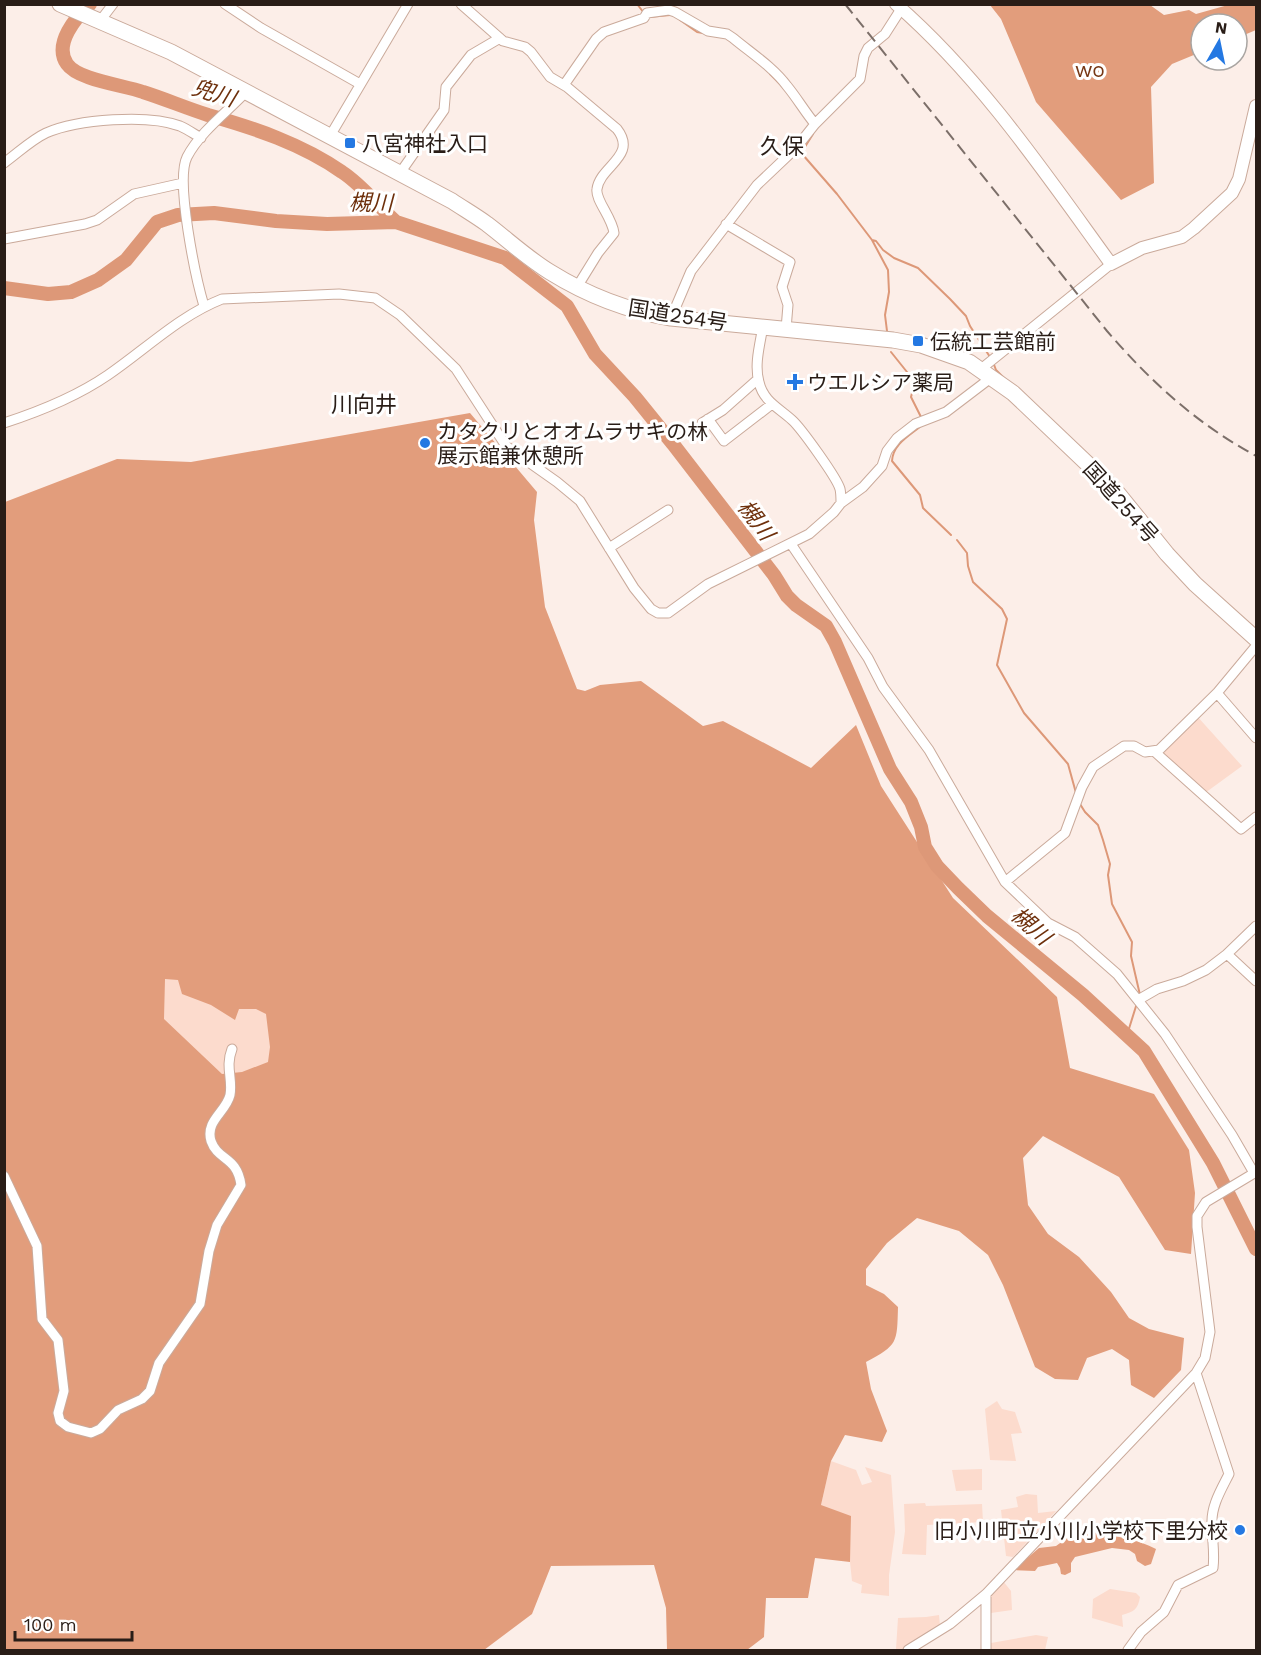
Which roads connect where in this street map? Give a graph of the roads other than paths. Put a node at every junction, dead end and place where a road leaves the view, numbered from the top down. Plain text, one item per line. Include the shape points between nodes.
1 (113, 4) edge
2 (225, 4) edge
3 (408, 4) edge
4 (461, 4) edge
5 (64, 6) edge
6 (898, 7) edge
7 (98, 21) junction
8 (500, 38) junction
9 (360, 84) junction
10 (564, 85) junction
11 (246, 92) junction
12 (1257, 106) edge
13 (815, 124) junction
14 (203, 136) junction
15 (330, 136) junction
16 (4, 163) edge
17 (400, 173) junction
18 (184, 185) junction
19 (726, 224) junction
20 (4, 239) edge
21 (1111, 264) junction
22 (577, 286) junction
23 (204, 306) junction
24 (671, 318) junction
25 (763, 326) junction
26 (786, 329) junction
27 (987, 373) junction
28 (758, 380) junction
29 (772, 404) junction
30 (4, 423) edge
31 (841, 503) junction
32 (668, 510) dead end
33 (791, 544) junction
34 (609, 548) junction
35 (1257, 639) edge
36 (1257, 646) edge
37 (1217, 693) junction
38 (1257, 738) edge
39 (1155, 752) junction
40 (1257, 817) edge
41 (1005, 882) junction
42 (1257, 926) edge
43 (1227, 954) junction
44 (1257, 981) edge
45 (1138, 1000) junction
46 (232, 1049) dead end
47 (1254, 1173) edge
48 (4, 1176) edge
49 (1196, 1373) junction
50 (986, 1594) junction
51 (908, 1650) edge
52 (986, 1650) edge
53 (1128, 1650) edge

1 - 7 street
2 - 9 street
3 - 9 street
4 - 8 street
5 - 7 highway, 国道254号
6 - 13 street via 885,34 868,48 860,79
6 - 21 street via 990,103
7 - 11 highway, 国道254号 via 171,52
8 - 10 street via 525,47 550,77
8 - 17 street via 471,55 447,87 444,110
9 - 15 street
10 - 13 street via 604,32 644,18 647,13 669,10 708,31 733,38 772,69
10 - 22 street via 617,129 624,143 597,188 614,233
11 - 14 street
11 - 15 highway, 国道254号
12 - 21 street via 1232,193 1182,237 1142,248
13 - 19 street
14 - 16 street via 165,122 105,120 44,134
14 - 18 street via 186,160
15 - 17 highway, 国道254号
17 - 22 highway, 国道254号 via 452,201 529,258
18 - 20 street via 134,194 98,220 85,224
18 - 23 street via 195,276
19 - 24 street via 691,271
19 - 26 street via 790,262 782,287 788,305
21 - 27 street
22 - 24 highway, 国道254号 via 645,314
23 - 30 street via 95,384 60,403
23 - 34 street via 222,300 339,294 375,298 399,315 456,369 506,446 580,501
24 - 25 highway, 国道254号
25 - 26 highway, 国道254号
25 - 28 street
26 - 27 highway, 国道254号 via 921,345
27 - 31 street via 946,412 915,424 897,438 882,466
27 - 35 highway, 国道254号 via 1080,455 1195,584
28 - 29 street
28 - 29 street via 705,421 724,441
29 - 31 street via 790,417 805,436 840,488
31 - 33 street via 824,522
32 - 34 street
33 - 34 street via 708,584 664,614 651,609
33 - 41 street via 868,658 883,687 929,750
36 - 37 street
37 - 38 street
37 - 39 street
39 - 40 street via 1241,829
39 - 41 street via 1124,746 1093,766 1065,833
41 - 45 street via 1048,923 1075,937 1103,961
42 - 43 street
43 - 44 street
43 - 45 street via 1206,970
45 - 47 street via 1165,1034
46 - 48 street via 228,1060 230,1096 212,1123 210,1139 240,1173 241,1185 217,1225 200,1304 159,1363 150,1391 142,1400 118,1410 92,1433 60,1421 58,1413 64,1391 58,1340 42,1319 37,1246
47 - 49 street via 1208,1201 1197,1216 1210,1332 1205,1358
49 - 50 street
49 - 53 street via 1229,1474 1214,1507 1213,1568 1179,1585 1164,1612
50 - 51 street via 950,1624
50 - 52 street

